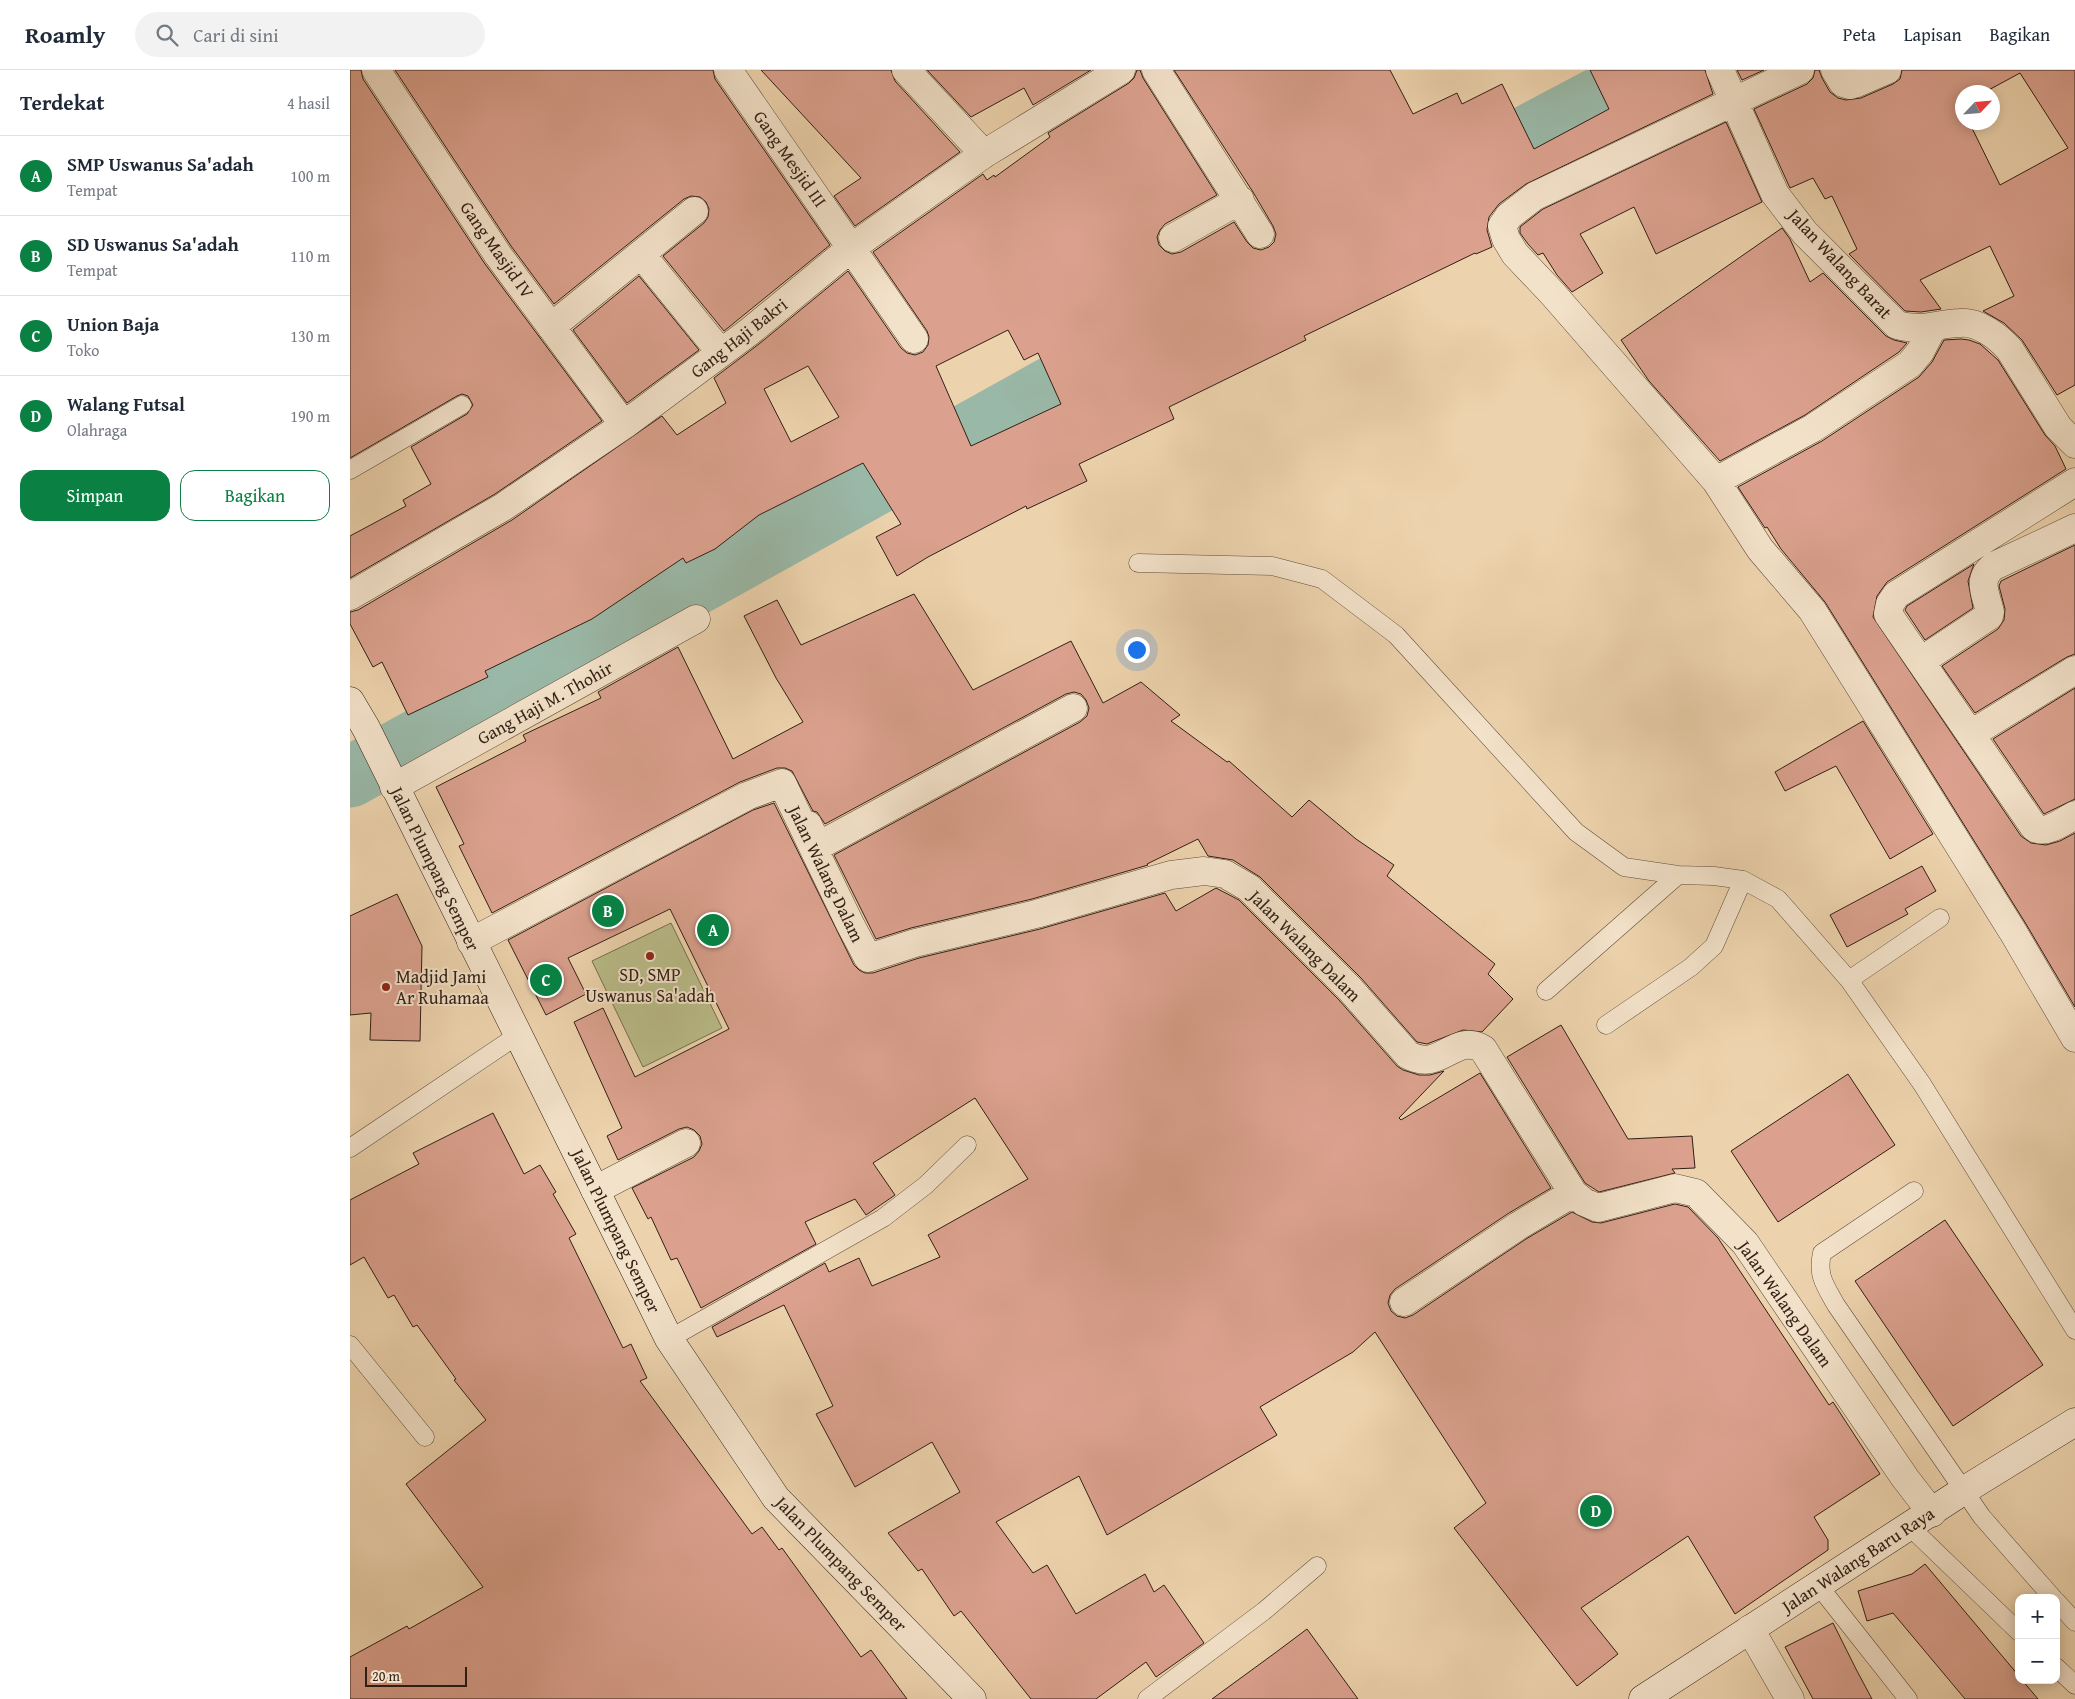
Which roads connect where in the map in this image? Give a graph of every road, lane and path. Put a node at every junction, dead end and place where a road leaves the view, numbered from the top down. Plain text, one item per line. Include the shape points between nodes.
1 (376, 70) edge
2 (728, 70) edge
3 (906, 70) edge
4 (1120, 70) edge
5 (1156, 70) edge
6 (1720, 70) edge
7 (1800, 70) edge
8 (1834, 70) edge
9 (1887, 70) edge
10 (1733, 102) junction
11 (984, 154) junction
12 (1240, 200) junction
13 (694, 211) dead end
14 (1260, 234) dead end
15 (1173, 238) dead end
16 (852, 248) junction
17 (642, 254) junction
18 (551, 326) junction
19 (1933, 327) junction
20 (914, 339) dead end
21 (721, 353) junction
22 (462, 405) dead end
23 (624, 425) junction
24 (2075, 444) edge
25 (350, 470) edge
26 (1716, 482) junction
27 (2075, 482) edge
28 (2075, 528) edge
29 (1138, 563) dead end
30 (350, 596) edge
31 (696, 619) dead end
32 (1921, 661) junction
33 (2075, 670) edge
34 (1072, 708) dead end
35 (357, 720) edge
36 (1971, 734) junction
37 (390, 778) junction
38 (782, 783) junction
39 (2075, 815) edge
40 (1678, 875) junction
41 (1743, 880) junction
42 (1940, 918) dead end
43 (471, 942) junction
44 (1849, 980) junction
45 (1546, 991) dead end
46 (1606, 1025) dead end
47 (518, 1035) junction
48 (2075, 1038) edge
49 (686, 1143) dead end
50 (967, 1146) dead end
51 (350, 1148) edge
52 (595, 1190) junction
53 (1914, 1190) dead end
54 (1573, 1193) junction
55 (1404, 1302) dead end
56 (2075, 1330) edge
57 (669, 1339) junction
58 (350, 1345) edge
59 (2075, 1423) edge
60 (425, 1437) dead end
61 (1963, 1491) junction
62 (1921, 1520) junction
63 (1317, 1566) dead end
64 (1818, 1586) junction
65 (2049, 1594) edge
66 (2060, 1605) edge
67 (2075, 1622) edge
68 (2015, 1627) edge
69 (1750, 1629) junction
70 (2060, 1671) edge
71 (2075, 1685) edge
72 (972, 1699) edge
73 (1146, 1699) edge
74 (1642, 1699) edge
75 (1790, 1699) edge
76 (1908, 1699) edge

1 - 18 street, Gang Masjid IV via 498,255
2 - 16 street, Gang Mesjid III
3 - 11 street
4 - 11 street, Gang Haji Bakri
5 - 12 street
6 - 10 street, Jalan Walang Barat
7 - 10 street
8 - 9 street via 1843,83 1850,85
10 - 19 street, Jalan Walang Barat via 1776,194 1805,233 1897,325 1914,330
10 - 26 street via 1535,196 1508,216 1502,226 1515,254
11 - 16 street, Gang Haji Bakri
12 - 14 street
12 - 15 street
13 - 17 street
16 - 20 street, Gang Mesjid III
16 - 21 street, Gang Haji Bakri
17 - 18 street
17 - 21 street
18 - 23 street, Gang Masjid IV
19 - 24 street, Jalan Walang Barat via 1962,322 2000,339 2058,427
19 - 26 street via 1910,364 1813,428
21 - 23 street, Gang Haji Bakri
22 - 25 lane
23 - 30 street, Gang Haji Bakri via 503,507
26 - 48 street via 1760,549 1812,610 2008,924
27 - 32 street via 1896,595 1888,614
28 - 32 street via 1986,572 1982,581 1990,612 1988,616
29 - 40 lane via 1272,566 1322,579 1396,635 1576,832 1624,868
31 - 37 street, Gang Haji M. Thohir
32 - 36 street
33 - 36 street
34 - 38 street via 818,846 791,786
35 - 37 street, Jalan Plumpang Semper
36 - 39 street via 2037,830 2044,830
37 - 43 street, Jalan Plumpang Semper
38 - 43 street, Jalan Walang Dalam via 747,796
38 - 54 street, Jalan Walang Dalam via 868,958 1171,875 1204,871 1225,874 1249,888 1350,989 1408,1055 1416,1060 1430,1061 1464,1045 1475,1044 1483,1049
40 - 41 lane
40 - 45 lane
41 - 44 lane via 1778,899
41 - 46 lane via 1714,946 1691,967
42 - 44 lane
43 - 47 street, Jalan Plumpang Semper
44 - 56 lane via 1922,1084
47 - 51 lane
47 - 52 street, Jalan Plumpang Semper
49 - 52 street
50 - 57 lane via 926,1185 883,1218
52 - 57 street, Jalan Plumpang Semper
53 - 61 lane via 1822,1253 1822,1279 1836,1305
54 - 55 street
54 - 62 street, Jalan Walang Dalam via 1598,1208 1675,1188 1696,1193 1745,1243 1905,1478
57 - 72 street, Jalan Plumpang Semper via 776,1498
58 - 60 lane
59 - 61 street, Jalan Walang Baru Raya
61 - 62 street, Jalan Walang Baru Raya
61 - 65 lane
62 - 64 street, Jalan Walang Baru Raya
62 - 68 lane
63 - 73 lane via 1264,1611
64 - 69 street, Jalan Walang Baru Raya
64 - 76 lane
66 - 67 lane
69 - 74 street, Jalan Walang Baru Raya
69 - 75 street
70 - 71 lane

